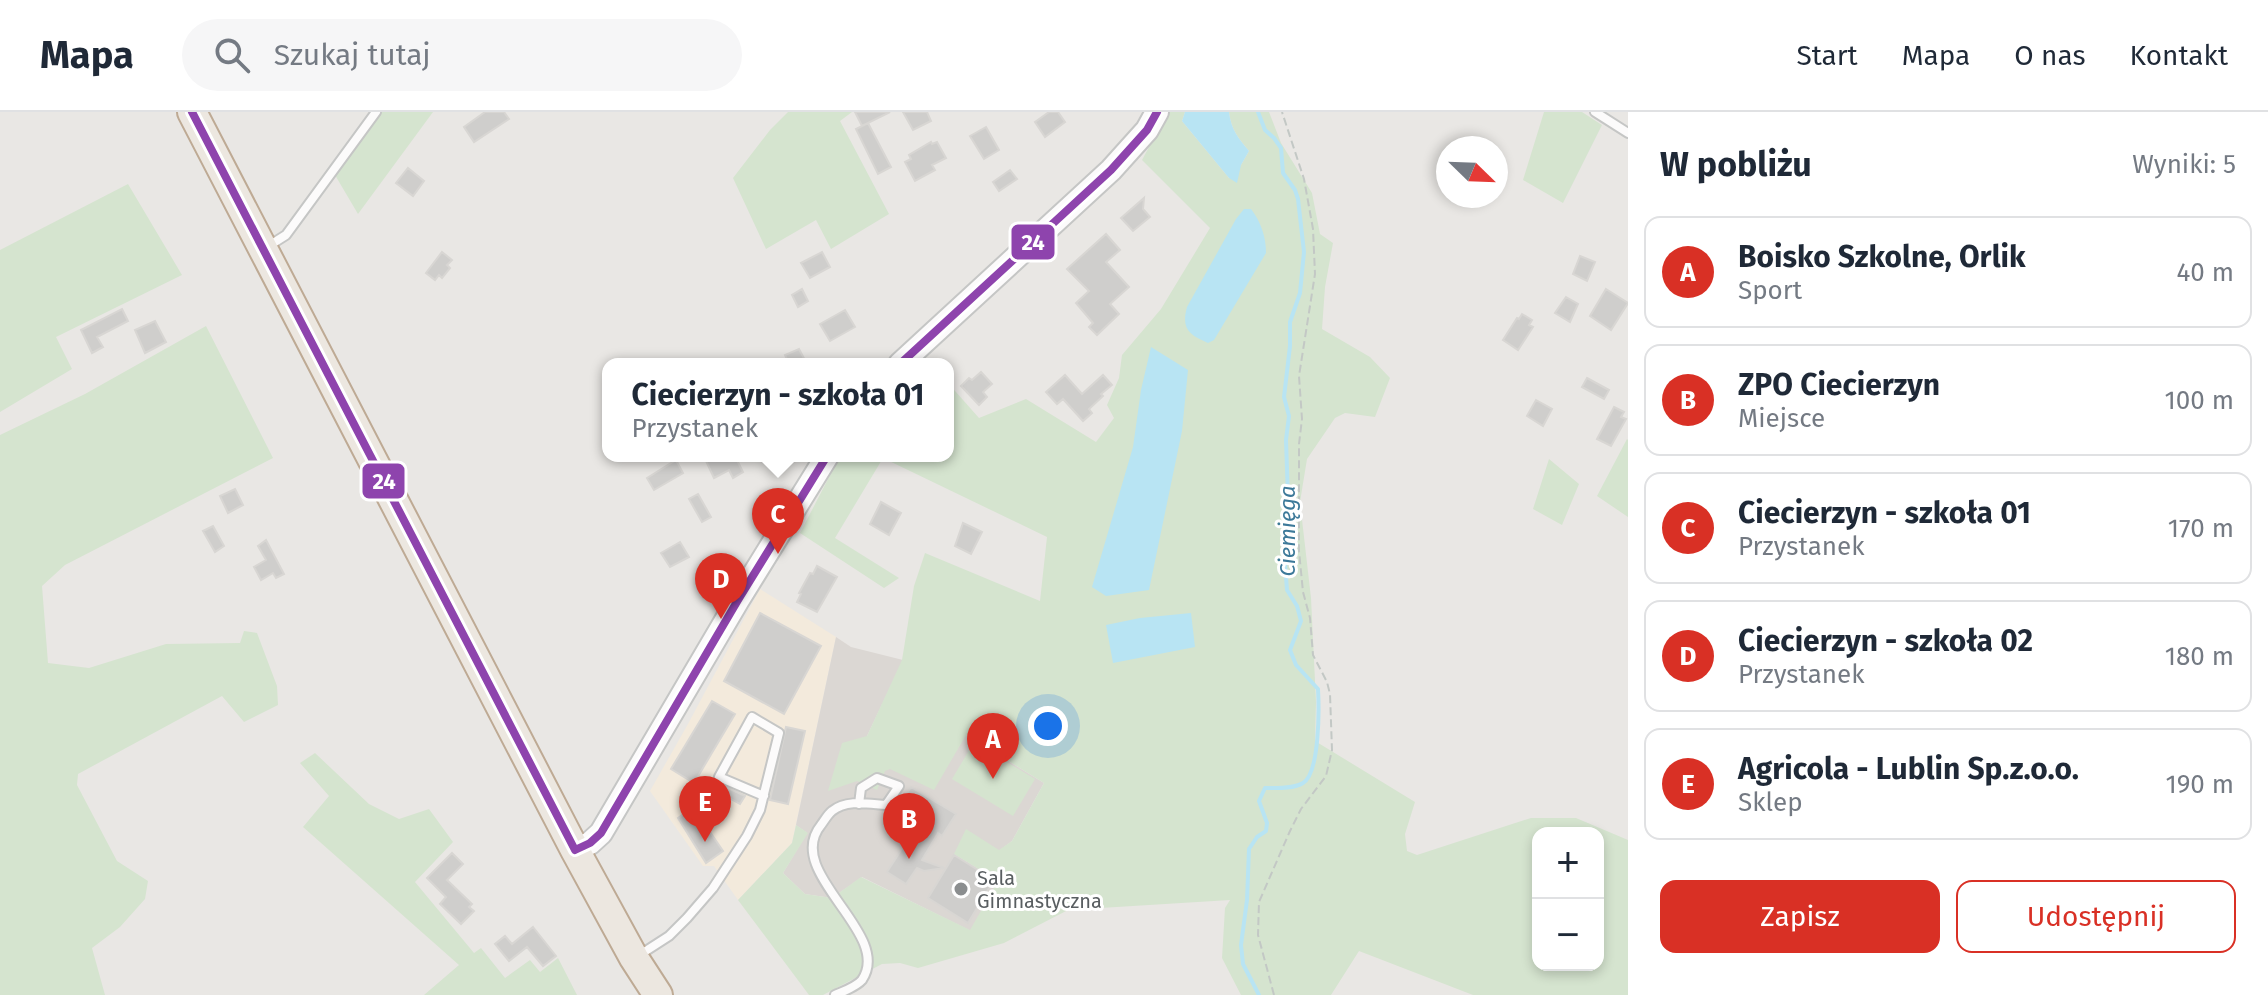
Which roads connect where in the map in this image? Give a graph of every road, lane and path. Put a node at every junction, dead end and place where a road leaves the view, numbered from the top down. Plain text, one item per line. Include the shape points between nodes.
1 (192, 112) edge
2 (376, 112) edge
3 (1157, 112) edge
4 (1282, 112) edge
5 (1595, 112) edge
6 (1628, 133) edge
7 (263, 248) junction
8 (907, 358) edge
9 (823, 462) edge
10 (764, 796) junction
11 (859, 804) junction
12 (575, 850) junction
13 (634, 958) junction
14 (658, 995) edge
15 (835, 995) edge
16 (1274, 995) edge

1 - 7 highway
2 - 7 lane via 286,235
3 - 8 street via 1111,170
4 - 16 path via 1304,179 1313,229 1315,274 1299,376 1299,551 1313,655 1330,694 1332,750 1326,776 1301,809 1259,902 1258,935
5 - 6 lane
7 - 12 highway
9 - 12 street via 601,833
10 - 10 lane via 779,733 752,717 719,777
10 - 13 lane via 747,836 713,888 669,936
11 - 11 lane via 861,788 877,778 899,786 886,805
11 - 15 lane via 832,811 816,831 811,850 817,870 856,927 867,956 862,980
12 - 13 highway
13 - 14 highway

